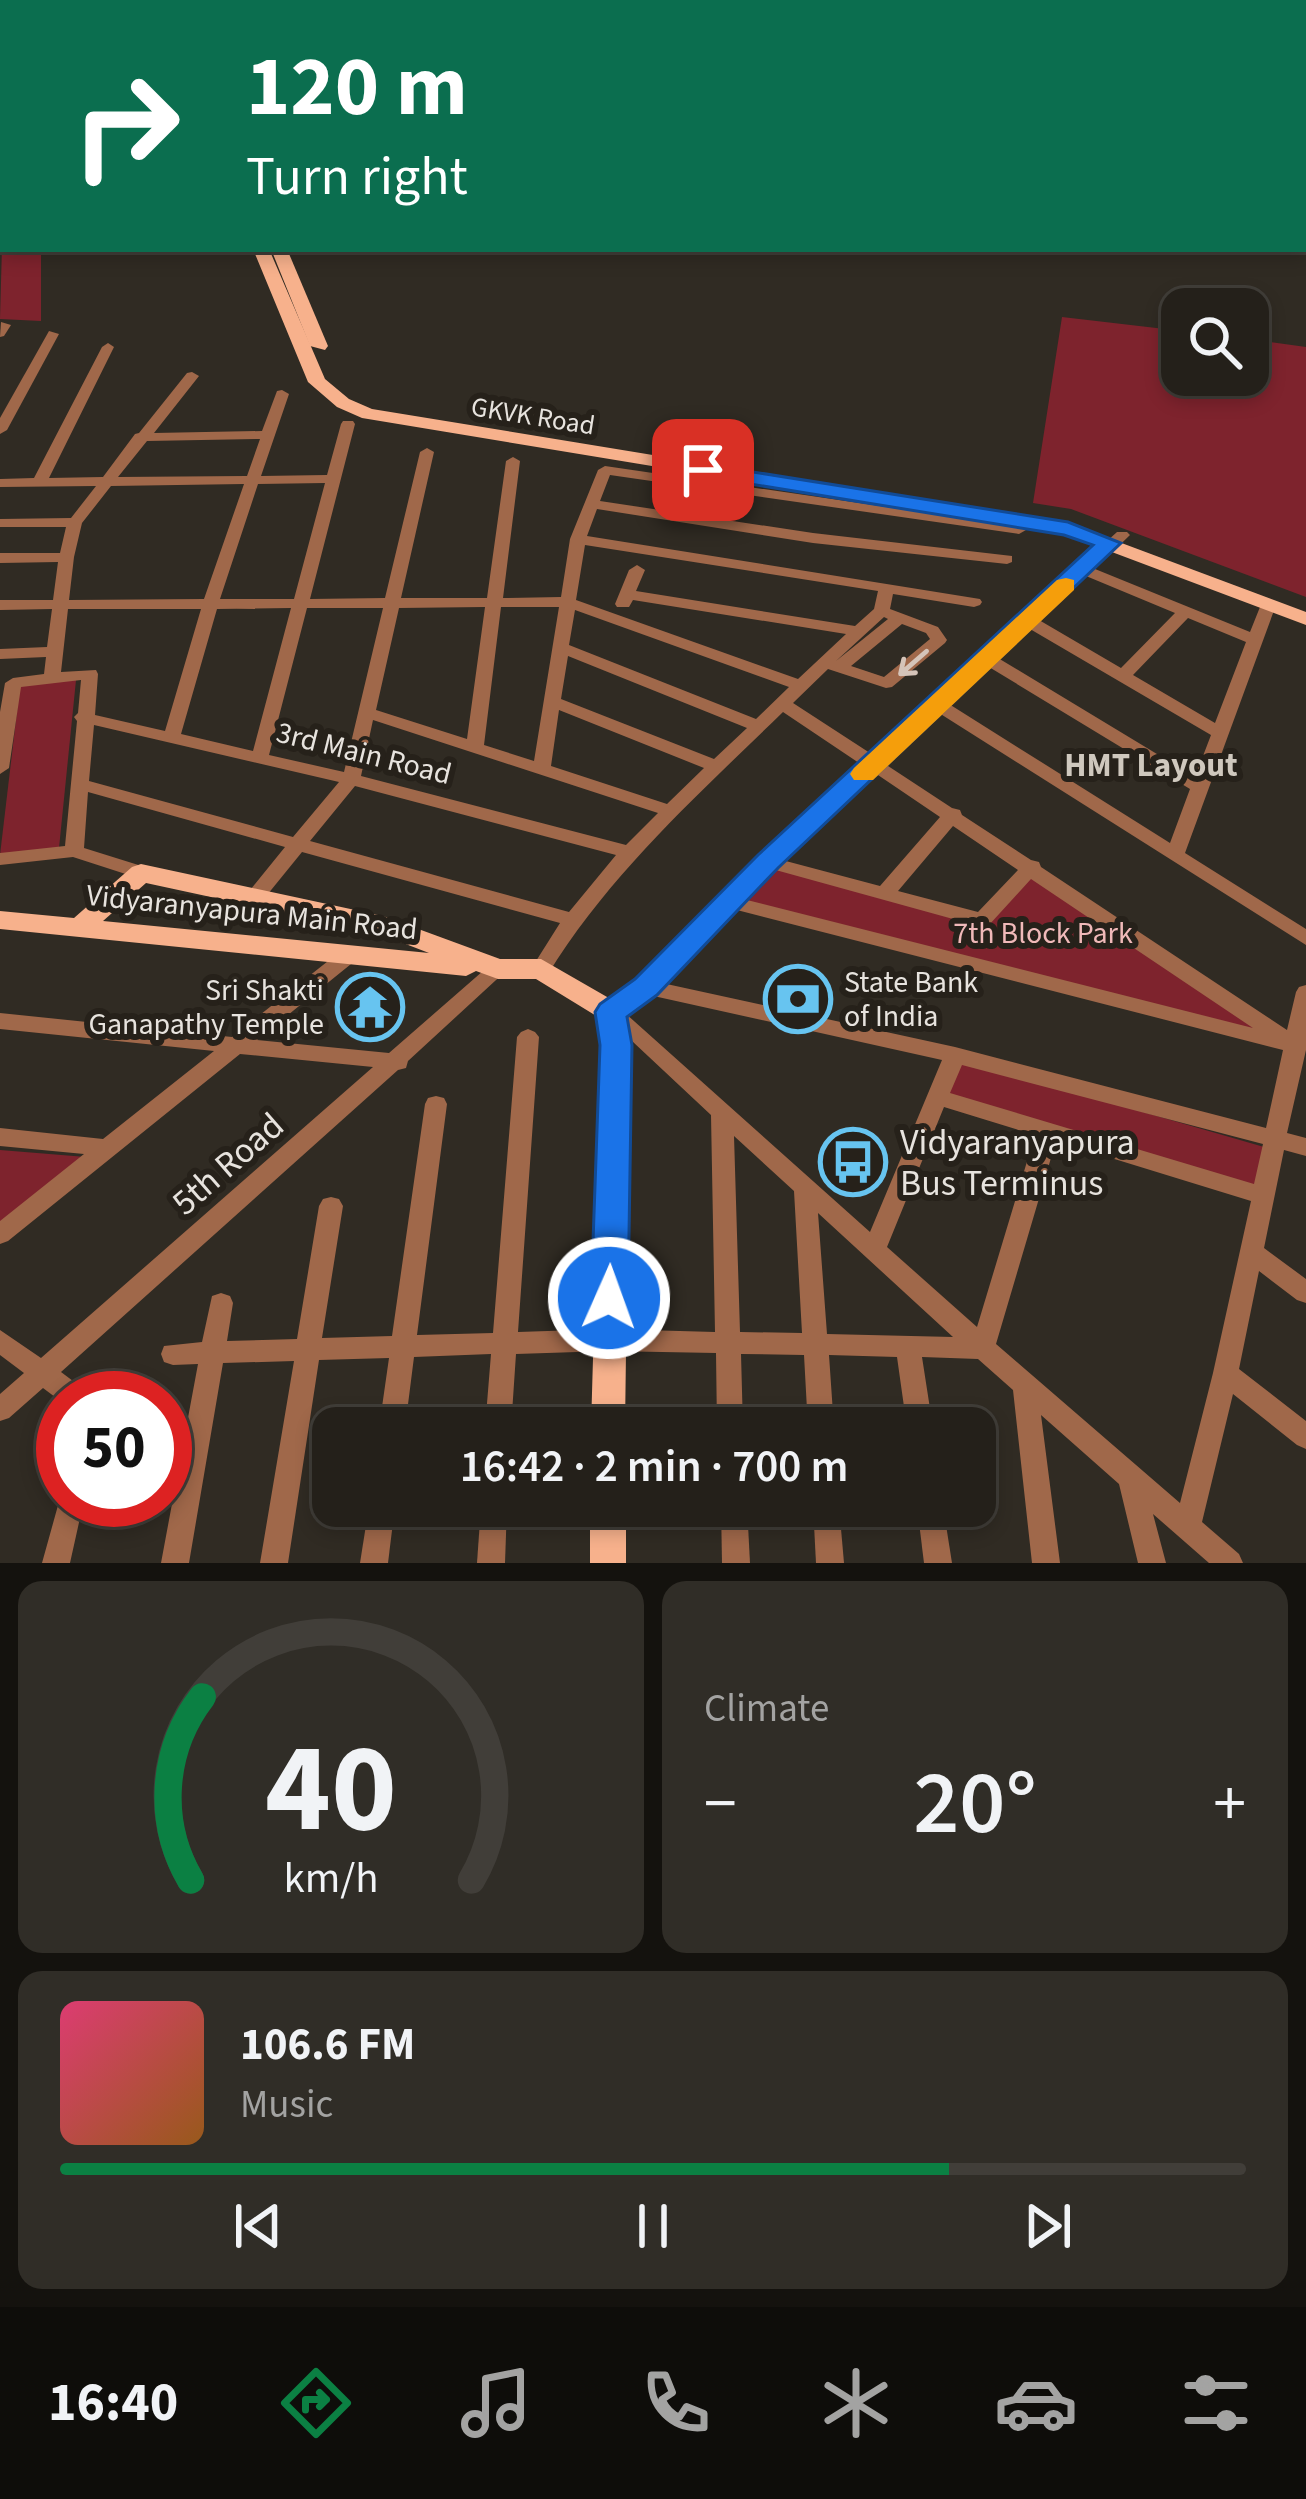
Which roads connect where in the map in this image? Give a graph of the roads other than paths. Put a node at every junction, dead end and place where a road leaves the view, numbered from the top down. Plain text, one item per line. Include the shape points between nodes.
1 (262, 252) edge
2 (280, 252) edge
3 (53, 334) dead end
4 (108, 347) dead end
5 (192, 376) dead end
6 (281, 394) dead end
7 (348, 424) dead end
8 (0, 430) edge
9 (270, 435) junction
10 (140, 437) junction
11 (427, 452) dead end
12 (513, 461) dead end
13 (332, 478) junction
14 (255, 479) junction
15 (103, 481) junction
16 (0, 483) edge
17 (39, 483) junction
18 (691, 484) junction
19 (829, 502) junction
20 (590, 504) junction
21 (677, 515) junction
22 (75, 522) junction
23 (0, 523) edge
24 (1019, 530) dead end
25 (578, 538) junction
26 (813, 538) junction
27 (1116, 539) junction
28 (66, 556) junction
29 (0, 558) edge
30 (1007, 559) dead end
31 (1082, 569) junction
32 (637, 570) dead end
33 (886, 588) junction
34 (627, 595) junction
35 (492, 602) junction
36 (567, 602) junction
37 (974, 602) dead end
38 (301, 604) junction
39 (392, 604) junction
40 (1268, 604) junction
41 (0, 605) edge
42 (61, 605) junction
43 (210, 605) junction
44 (1306, 607) edge
45 (1186, 611) junction
46 (890, 614) junction
47 (617, 619) junction
48 (1306, 619) edge
49 (1029, 622) junction
50 (858, 632) junction
51 (1254, 640) junction
52 (560, 647) junction
53 (56, 652) junction
54 (0, 654) edge
55 (988, 659) junction
56 (831, 665) junction
57 (1123, 675) junction
58 (52, 678) junction
59 (800, 685) junction
60 (5, 692) edge
61 (554, 702) junction
62 (782, 703) junction
63 (938, 705) junction
64 (369, 713) junction
65 (83, 717) junction
66 (758, 727) junction
67 (1219, 732) junction
68 (172, 737) junction
69 (475, 746) junction
70 (260, 758) junction
71 (875, 763) junction
72 (0, 764) edge
73 (542, 766) junction
74 (716, 766) junction
75 (351, 779) junction
76 (80, 784) junction
77 (1199, 787) junction
78 (670, 811) junction
79 (953, 814) junction
80 (297, 845) junction
81 (74, 851) junction
82 (628, 852) junction
83 (1174, 854) junction
84 (0, 859) edge
85 (768, 862) junction
86 (1032, 866) junction
87 (141, 873) junction
88 (884, 894) junction
89 (256, 895) junction
90 (730, 902) junction
91 (569, 919) junction
92 (0, 920) edge
93 (79, 928) junction
94 (1306, 938) edge
95 (349, 955) junction
96 (498, 969) junction
97 (541, 969) junction
98 (646, 987) junction
99 (1306, 992) edge
100 (611, 1012) junction
101 (0, 1022) edge
102 (528, 1037) dead end
103 (232, 1045) junction
104 (1297, 1047) junction
105 (956, 1055) junction
106 (398, 1062) junction
107 (937, 1097) junction
108 (436, 1104) dead end
109 (722, 1113) junction
110 (1048, 1130) junction
111 (0, 1137) edge
112 (1274, 1139) junction
113 (107, 1148) junction
114 (1306, 1148) edge
115 (805, 1187) junction
116 (1262, 1195) junction
117 (331, 1206) dead end
118 (0, 1234) edge
119 (874, 1250) junction
120 (1251, 1251) junction
121 (1306, 1292) edge
122 (221, 1303) dead end
123 (608, 1340) junction
124 (0, 1341) edge
125 (727, 1343) junction
126 (502, 1344) junction
127 (816, 1345) junction
128 (403, 1347) junction
129 (908, 1347) junction
130 (983, 1348) junction
131 (309, 1350) junction
132 (212, 1353) junction
133 (173, 1354) dead end
134 (38, 1371) edge
135 (42, 1371) edge
136 (1226, 1373) junction
137 (36, 1377) edge
138 (1025, 1384) junction
139 (395, 1407) edge
140 (499, 1407) edge
141 (608, 1407) edge
142 (729, 1407) edge
143 (820, 1407) edge
144 (917, 1407) edge
145 (0, 1410) edge
146 (1306, 1437) edge
147 (1130, 1474) junction
148 (1188, 1525) junction
149 (65, 1527) edge
150 (379, 1527) edge
151 (493, 1527) edge
152 (608, 1527) edge
153 (735, 1527) edge
154 (827, 1527) edge
155 (933, 1527) edge
156 (56, 1563) edge
157 (175, 1563) edge
158 (274, 1563) edge
159 (374, 1563) edge
160 (491, 1563) edge
161 (608, 1563) edge
162 (736, 1563) edge
163 (830, 1563) edge
164 (938, 1563) edge
165 (1046, 1563) edge
166 (1152, 1563) edge
167 (1229, 1563) edge

1 - 27 main road, GKVK Road via 317,382 368,414
2 - 27 main road, GKVK Road via 332,378 382,409 1040,511
3 - 8 street
4 - 17 street
5 - 10 street
6 - 9 street
7 - 13 street
9 - 10 street
9 - 14 street
10 - 15 street
11 - 39 street
12 - 35 street
13 - 14 street
13 - 38 street
14 - 15 street
14 - 43 street
15 - 17 street
15 - 22 street
16 - 17 street
18 - 19 street
18 - 20 street via 605,470
18 - 21 street
19 - 24 street
19 - 26 street
20 - 21 street
20 - 25 street
21 - 26 street
22 - 23 street
22 - 28 street
25 - 33 street
25 - 36 street
26 - 30 street
27 - 31 street
27 - 40 main road, GKVK Road
27 - 44 main road, GKVK Road
28 - 29 street
28 - 42 street
31 - 45 street
31 - 49 street
32 - 34 street
33 - 37 street
33 - 46 street
34 - 47 street
34 - 50 street
35 - 36 street
35 - 39 street
35 - 69 street
36 - 47 street
36 - 52 street
38 - 39 street
38 - 43 street
38 - 70 street
39 - 64 street
40 - 48 main road, GKVK Road
40 - 51 street
41 - 42 street
42 - 43 street
42 - 53 street
43 - 68 street
45 - 51 street
45 - 57 street
46 - 50 street
46 - 56 street
46 -> 56 street via 938,640 886,683
47 - 59 street
49 - 55 street
49 - 57 street
50 - 56 street
51 - 67 street
52 - 61 street
52 - 66 street
53 - 54 street
53 - 58 street
55 - 63 street
55 - 77 street
56 - 59 street
57 - 67 street
58 - 60 street via 13,683
58 - 65 street via 90,674
59 - 62 street
60 - 72 street
61 - 73 street
61 - 74 street
62 - 66 street
62 - 71 street
63 - 71 street
63 - 83 street
64 - 69 street
64 - 75 street
65 - 68 street, 3rd Main Road
65 - 76 street
66 - 74 street
67 - 77 street
68 - 70 street, 3rd Main Road
69 - 73 street
70 - 75 street, 3rd Main Road
71 - 79 street
71 - 85 street
73 - 78 street
74 - 78 street
75 - 80 street
75 - 82 street, 3rd Main Road
76 - 80 street
76 - 81 street
77 - 83 street
78 - 82 street
79 - 86 street
79 - 88 street
80 - 89 street
80 - 91 street
81 - 84 street
81 - 87 street
82 - 91 street
83 - 94 street
85 - 88 street
85 - 90 street
86 - 88 street via 982,920
86 - 104 street
87 - 89 main road
87 - 93 main road
89 - 96 main road via 383,926
90 - 98 street
90 - 104 street
91 - 97 street
92 - 93 main road, Vidyaranyapura Main Road
93 - 95 main road, Vidyaranyapura Main Road
95 - 96 main road, Vidyaranyapura Main Road
95 - 103 street
96 - 97 main road, Vidyaranyapura Main Road
96 - 106 street, 5th Road
97 - 100 main road
98 - 100 street
98 - 105 street
99 - 104 street
100 - 109 street
100 - 123 main road
101 - 103 street
102 - 126 street
103 - 106 street
103 - 113 street
104 - 112 street
105 - 107 street
105 - 112 street
106 - 135 street, 5th Road
107 - 110 street
107 - 119 street
108 - 128 street
109 - 115 street
109 - 125 street
110 - 116 street
110 - 130 street
111 - 113 street
112 - 114 street
112 - 116 street
113 - 118 street
115 - 119 street
115 - 127 street
116 - 120 street
117 - 131 street
119 - 130 street
120 - 121 street
120 - 136 street
122 - 132 street
123 - 125 street
123 - 126 street
123 - 141 main road
124 - 134 street
125 - 127 street
125 - 142 street
126 - 128 street
126 - 140 street
127 - 129 street
127 - 143 street
128 - 131 street
128 - 139 street
129 - 130 street
129 - 144 street
130 - 138 street
131 - 132 street
131 - 158 street
132 - 133 street
132 - 157 street
136 - 146 street
136 - 148 street
137 - 145 street, 5th Road
138 - 147 street
138 - 165 street
147 - 148 street
147 - 166 street
148 - 167 street
149 - 156 street
150 - 159 street
151 - 160 street
152 - 161 main road
153 - 162 street
154 - 163 street
155 - 164 street

